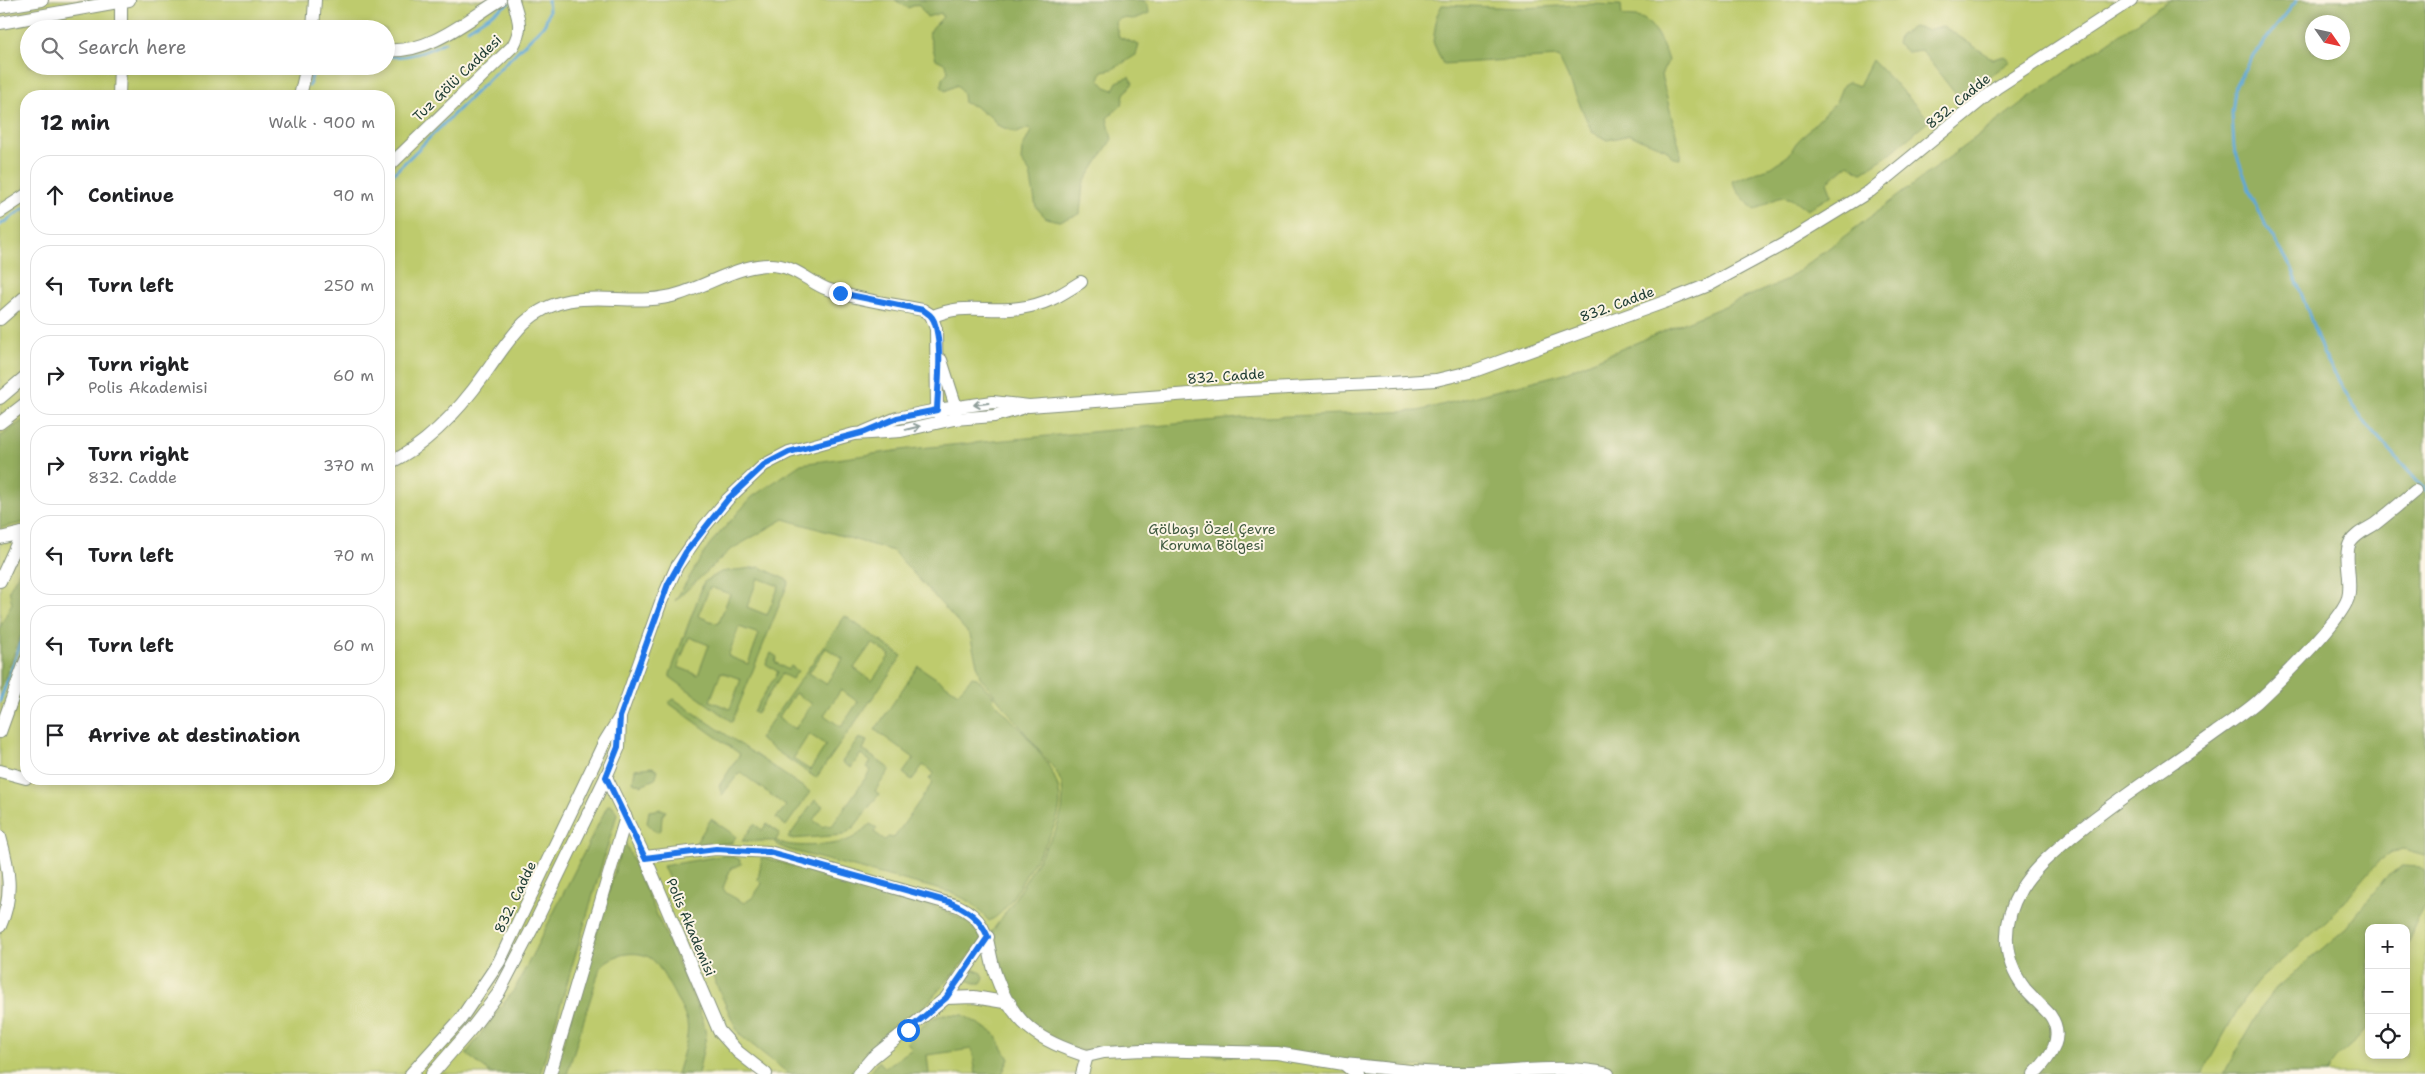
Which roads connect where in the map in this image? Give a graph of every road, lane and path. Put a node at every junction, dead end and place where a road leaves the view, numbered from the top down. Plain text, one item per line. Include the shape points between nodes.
1 (42, 0) edge
2 (123, 0) edge
3 (314, 0) edge
4 (500, 0) edge
5 (2131, 0) edge
6 (514, 2) edge
7 (0, 7) edge
8 (122, 20) edge
9 (313, 20) edge
10 (0, 22) edge
11 (395, 50) edge
12 (120, 75) edge
13 (305, 75) edge
14 (119, 90) edge
15 (301, 90) edge
16 (395, 160) edge
17 (20, 199) edge
18 (0, 212) edge
19 (1081, 282) dead end
20 (20, 301) edge
21 (932, 317) junction
22 (0, 319) edge
23 (938, 350) junction
24 (20, 381) edge
25 (4, 395) edge
26 (20, 403) edge
27 (20, 407) edge
28 (947, 414) junction
29 (0, 423) edge
30 (395, 460) edge
31 (2415, 491) dead end
32 (20, 534) edge
33 (0, 538) edge
34 (20, 541) edge
35 (0, 581) edge
36 (20, 677) edge
37 (620, 717) junction
38 (0, 732) edge
39 (0, 771) edge
40 (20, 777) edge
41 (606, 777) junction
42 (626, 817) junction
43 (0, 840) edge
44 (645, 858) junction
45 (0, 926) edge
46 (988, 937) junction
47 (946, 998) junction
48 (1010, 1003) junction
49 (1087, 1056) junction
50 (1344, 1064) junction
51 (411, 1074) edge
52 (432, 1074) edge
53 (550, 1074) edge
54 (766, 1074) edge
55 (858, 1074) edge
56 (1082, 1074) edge
57 (1356, 1074) edge
58 (1608, 1074) edge
59 (2034, 1074) edge

1 - 7 street
2 - 8 street
2 - 10 street
3 - 9 street
4 - 11 street via 429,43
5 - 28 street, 832. Cadde via 1996,88 1904,164 1831,216 1717,280 1661,304 1474,371 1436,380 1030,406 994,416
6 - 16 street, Tuz Gölü Caddesi via 520,34 513,46
12 - 14 street
13 - 15 street
17 - 18 street
19 - 21 street via 1051,301 1019,308 946,310
20 - 22 street
21 - 23 street
21 - 30 street via 923,310 826,288 792,270 770,265 741,270 661,298 564,300 523,324 447,420 415,448
23 - 28 street
23 - 28 street
24 - 25 street
25 - 26 street
27 - 29 street
28 - 37 street, 832. Cadde via 897,418 864,432 805,446 776,458 752,475 705,526 668,584
31 - 59 street via 2360,532 2349,545 2350,586 2345,607 2256,703 2114,802 2030,875 2020,890 2006,924 2008,959 2025,988 2051,1017 2056,1040 2053,1053
32 - 33 street
34 - 35 street
36 - 38 street
37 - 41 street, 832. Cadde via 618,747
37 - 51 street, 832. Cadde via 604,743 499,962 460,1020
39 - 40 street
41 - 42 street, Polis Akademisi
41 - 52 street, 832. Cadde via 498,994
42 - 44 street, Polis Akademisi
42 - 53 street
43 - 45 street via 9,874 9,890
44 - 46 street via 725,849 777,853 949,902 976,917
44 - 54 street, Polis Akademisi via 720,1030 733,1047
46 - 47 street
46 - 48 street via 996,975
47 - 48 street via 974,997
47 - 55 street via 872,1058
48 - 49 street via 1034,1033 1059,1048
49 - 50 street via 1123,1051 1196,1050 1277,1053
49 - 56 street
50 - 57 street
50 - 58 street via 1456,1073 1570,1068

